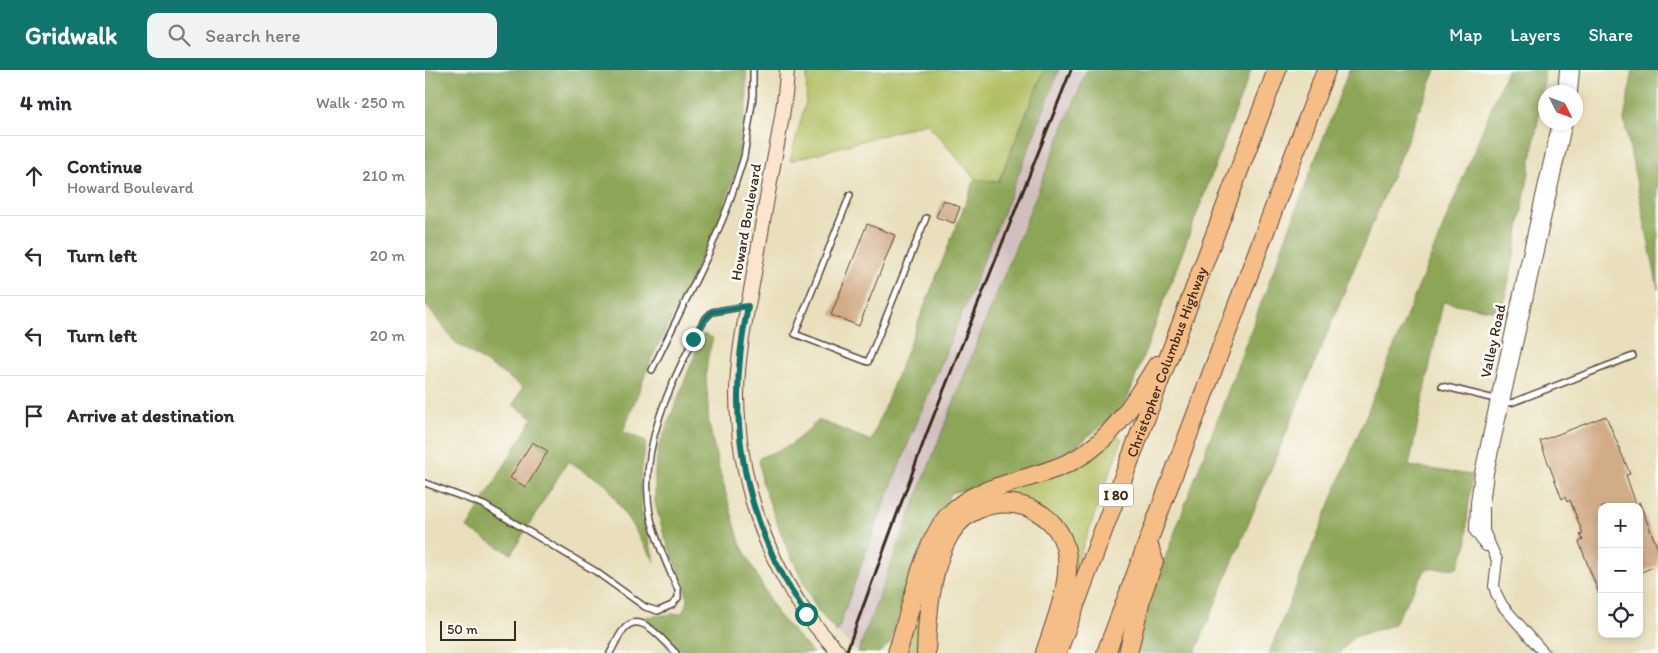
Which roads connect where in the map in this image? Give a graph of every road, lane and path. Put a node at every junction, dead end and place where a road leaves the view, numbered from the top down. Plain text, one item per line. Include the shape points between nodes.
1 (753, 70) edge
2 (787, 70) edge
3 (1277, 70) edge
4 (1326, 70) edge
5 (1565, 70) edge
6 (1574, 70) edge
7 (1564, 85) edge
8 (1572, 85) edge
9 (1556, 130) edge
10 (1565, 130) edge
11 (850, 195) dead end
12 (926, 218) dead end
13 (748, 306) junction
14 (1175, 336) junction
15 (1633, 356) dead end
16 (652, 370) dead end
17 (1443, 386) dead end
18 (1500, 402) junction
19 (425, 483) edge
20 (1147, 543) junction
21 (897, 650) edge
22 (610, 653) edge
23 (676, 653) edge
24 (839, 653) edge
25 (926, 653) edge
26 (1045, 653) edge
27 (1057, 653) edge
28 (1106, 653) edge
29 (1128, 653) edge
30 (1544, 653) edge

1 - 16 lane via 745,157 708,255
2 - 13 main road, Howard Boulevard via 782,118
3 - 14 highway, Christopher Columbus Highway / I 80
4 - 20 highway
5 - 7 street
6 - 8 street
9 - 18 street, Valley Road
10 - 18 street, Valley Road
11 - 12 lane via 795,334 867,362
13 - 19 lane via 712,312 704,320 661,411 649,466 648,491 657,543 678,590 678,598 672,605 658,611 645,607 595,571 484,505
13 - 24 main road, Howard Boulevard via 737,394 740,442 747,481 772,555 785,580 806,614
14 - 21 highway via 1122,418 1094,447 1057,468 972,497 949,515 929,548
14 - 27 highway, Christopher Columbus Highway / I 80
15 - 18 lane via 1511,403
17 - 18 lane
18 - 30 street, Valley Road via 1480,473 1475,531 1497,560 1494,586 1497,598
20 - 28 highway
20 - 29 highway via 1154,561
22 - 23 lane via 626,627 633,622 648,627
25 - 26 highway via 934,579 949,535 961,520 978,508 1011,503 1033,509 1046,518 1060,535 1067,556 1062,597

